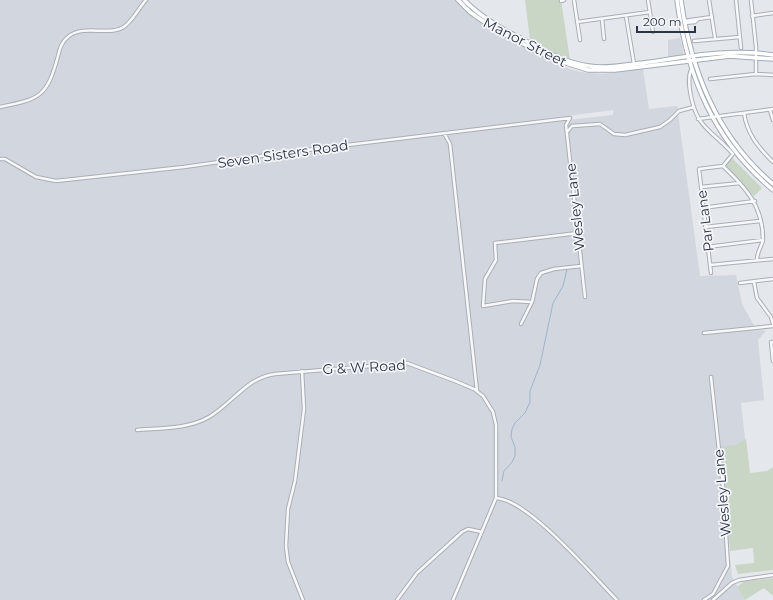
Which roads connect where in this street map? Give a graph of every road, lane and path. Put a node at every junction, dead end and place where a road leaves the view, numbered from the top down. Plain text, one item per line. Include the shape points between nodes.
1 (146, 0) edge
2 (458, 0) edge
3 (464, 0) edge
4 (574, 0) edge
5 (648, 0) edge
6 (677, 0) edge
7 (681, 0) edge
8 (709, 0) edge
9 (736, 0) edge
10 (751, 0) edge
11 (650, 12) junction
12 (773, 13) edge
13 (626, 16) junction
14 (752, 16) junction
15 (712, 17) junction
16 (602, 19) junction
17 (577, 22) junction
18 (684, 22) junction
19 (653, 32) dead end
20 (740, 37) junction
21 (715, 38) junction
22 (604, 39) dead end
23 (580, 40) dead end
24 (694, 41) dead end
25 (741, 48) dead end
26 (756, 55) junction
27 (773, 55) edge
28 (690, 57) junction
29 (773, 59) edge
30 (691, 61) junction
31 (634, 64) junction
32 (691, 70) junction
33 (756, 74) junction
34 (773, 75) edge
35 (710, 79) dead end
36 (0, 107) edge
37 (694, 107) junction
38 (772, 109) edge
39 (744, 113) junction
40 (717, 116) junction
41 (712, 117) junction
42 (570, 118) joint
43 (698, 119) junction
44 (773, 120) edge
45 (567, 132) junction
46 (444, 133) junction
47 (0, 159) edge
48 (773, 162) edge
49 (723, 166) junction
50 (741, 183) junction
51 (773, 187) edge
52 (701, 188) junction
53 (755, 201) junction
54 (702, 208) junction
55 (760, 221) junction
56 (705, 227) junction
57 (578, 233) junction
58 (763, 240) junction
59 (708, 247) junction
60 (773, 259) edge
61 (757, 260) junction
62 (710, 265) junction
63 (581, 266) junction
64 (711, 273) dead end
65 (773, 279) edge
66 (754, 282) junction
67 (740, 283) dead end
68 (585, 297) dead end
69 (532, 302) junction
70 (521, 324) dead end
71 (773, 325) edge
72 (704, 333) dead end
73 (772, 342) edge
74 (773, 361) edge
75 (302, 371) junction
76 (711, 378) dead end
77 (477, 392) junction
78 (137, 430) dead end
79 (496, 498) junction
80 (482, 532) junction
81 (773, 575) edge
82 (303, 600) edge
83 (397, 600) edge
84 (453, 600) edge
85 (617, 600) edge
86 (704, 600) edge
87 (713, 600) edge

1 - 36 street via 123,28 81,31 68,36 60,48 52,79 41,94 27,101
2 - 30 main road, Manor Street via 485,24 553,60 575,68 615,70
3 - 31 main road, Manor Street via 496,26 563,60 597,67
4 - 17 street
5 - 11 street
6 - 28 main road via 682,33
7 - 18 main road
8 - 15 street
9 - 20 street
10 - 14 street
11 - 13 street
11 - 19 street
12 - 14 street
13 - 16 street
13 - 31 street
14 - 26 street
15 - 18 street
15 - 21 street
16 - 17 street
16 - 22 street
17 - 23 street
18 - 28 main road
20 - 21 street
20 - 25 street
21 - 24 street
26 - 27 main road
26 - 28 main road, Manor Street via 723,53
26 - 29 main road
26 - 30 main road, Manor Street
26 - 33 street
28 - 30 main road
28 - 31 main road, Manor Street
30 - 32 main road
30 - 40 main road
32 - 37 street via 689,80
32 - 41 main road
33 - 34 street
33 - 35 street
37 - 43 street
37 - 45 street via 679,111 660,127 625,136 614,134 600,124 572,126
38 - 39 street
38 - 44 street
39 - 40 street
39 - 48 street via 753,139
40 - 41 street
40 - 51 main road via 741,152
41 - 43 street
41 - 51 main road via 738,155
42 - 45 street, Wesley Lane via 566,124
42 - 46 street, Seven Sisters Road
43 - 49 street via 733,154
45 - 57 street, Wesley Lane
46 - 47 street, Seven Sisters Road via 56,181 36,177 5,159
46 - 77 street via 450,144
49 - 50 street
49 - 52 street, Par Lane via 699,168
50 - 52 street
50 - 53 street
52 - 54 street, Par Lane
53 - 54 street
53 - 55 street
54 - 56 street, Par Lane
55 - 56 street
55 - 58 street
56 - 59 street, Par Lane
57 - 63 street, Wesley Lane
57 - 69 street via 495,243 496,260 485,279 483,306 513,300
58 - 59 street
58 - 61 street via 757,251
59 - 62 street, Par Lane
60 - 61 street
61 - 62 street
62 - 64 street, Par Lane
63 - 68 street, Wesley Lane
63 - 69 street via 541,273 537,279
65 - 66 street
66 - 67 street
66 - 71 street via 757,298 771,317
69 - 70 street
71 - 72 street
73 - 74 street
75 - 77 street, G & W Road via 407,363
75 - 78 street, G & W Road via 262,376 217,411 198,422
75 - 82 street via 304,409 295,481 288,509 286,546 288,562
76 - 86 street, Wesley Lane via 723,487 728,566 713,594
77 - 79 street, G & W Road via 489,403 496,425
79 - 80 street, G & W Road
79 - 85 street via 504,499 540,523
80 - 83 street via 468,529 462,532 423,567
80 - 84 street, G & W Road
81 - 87 street via 739,580

